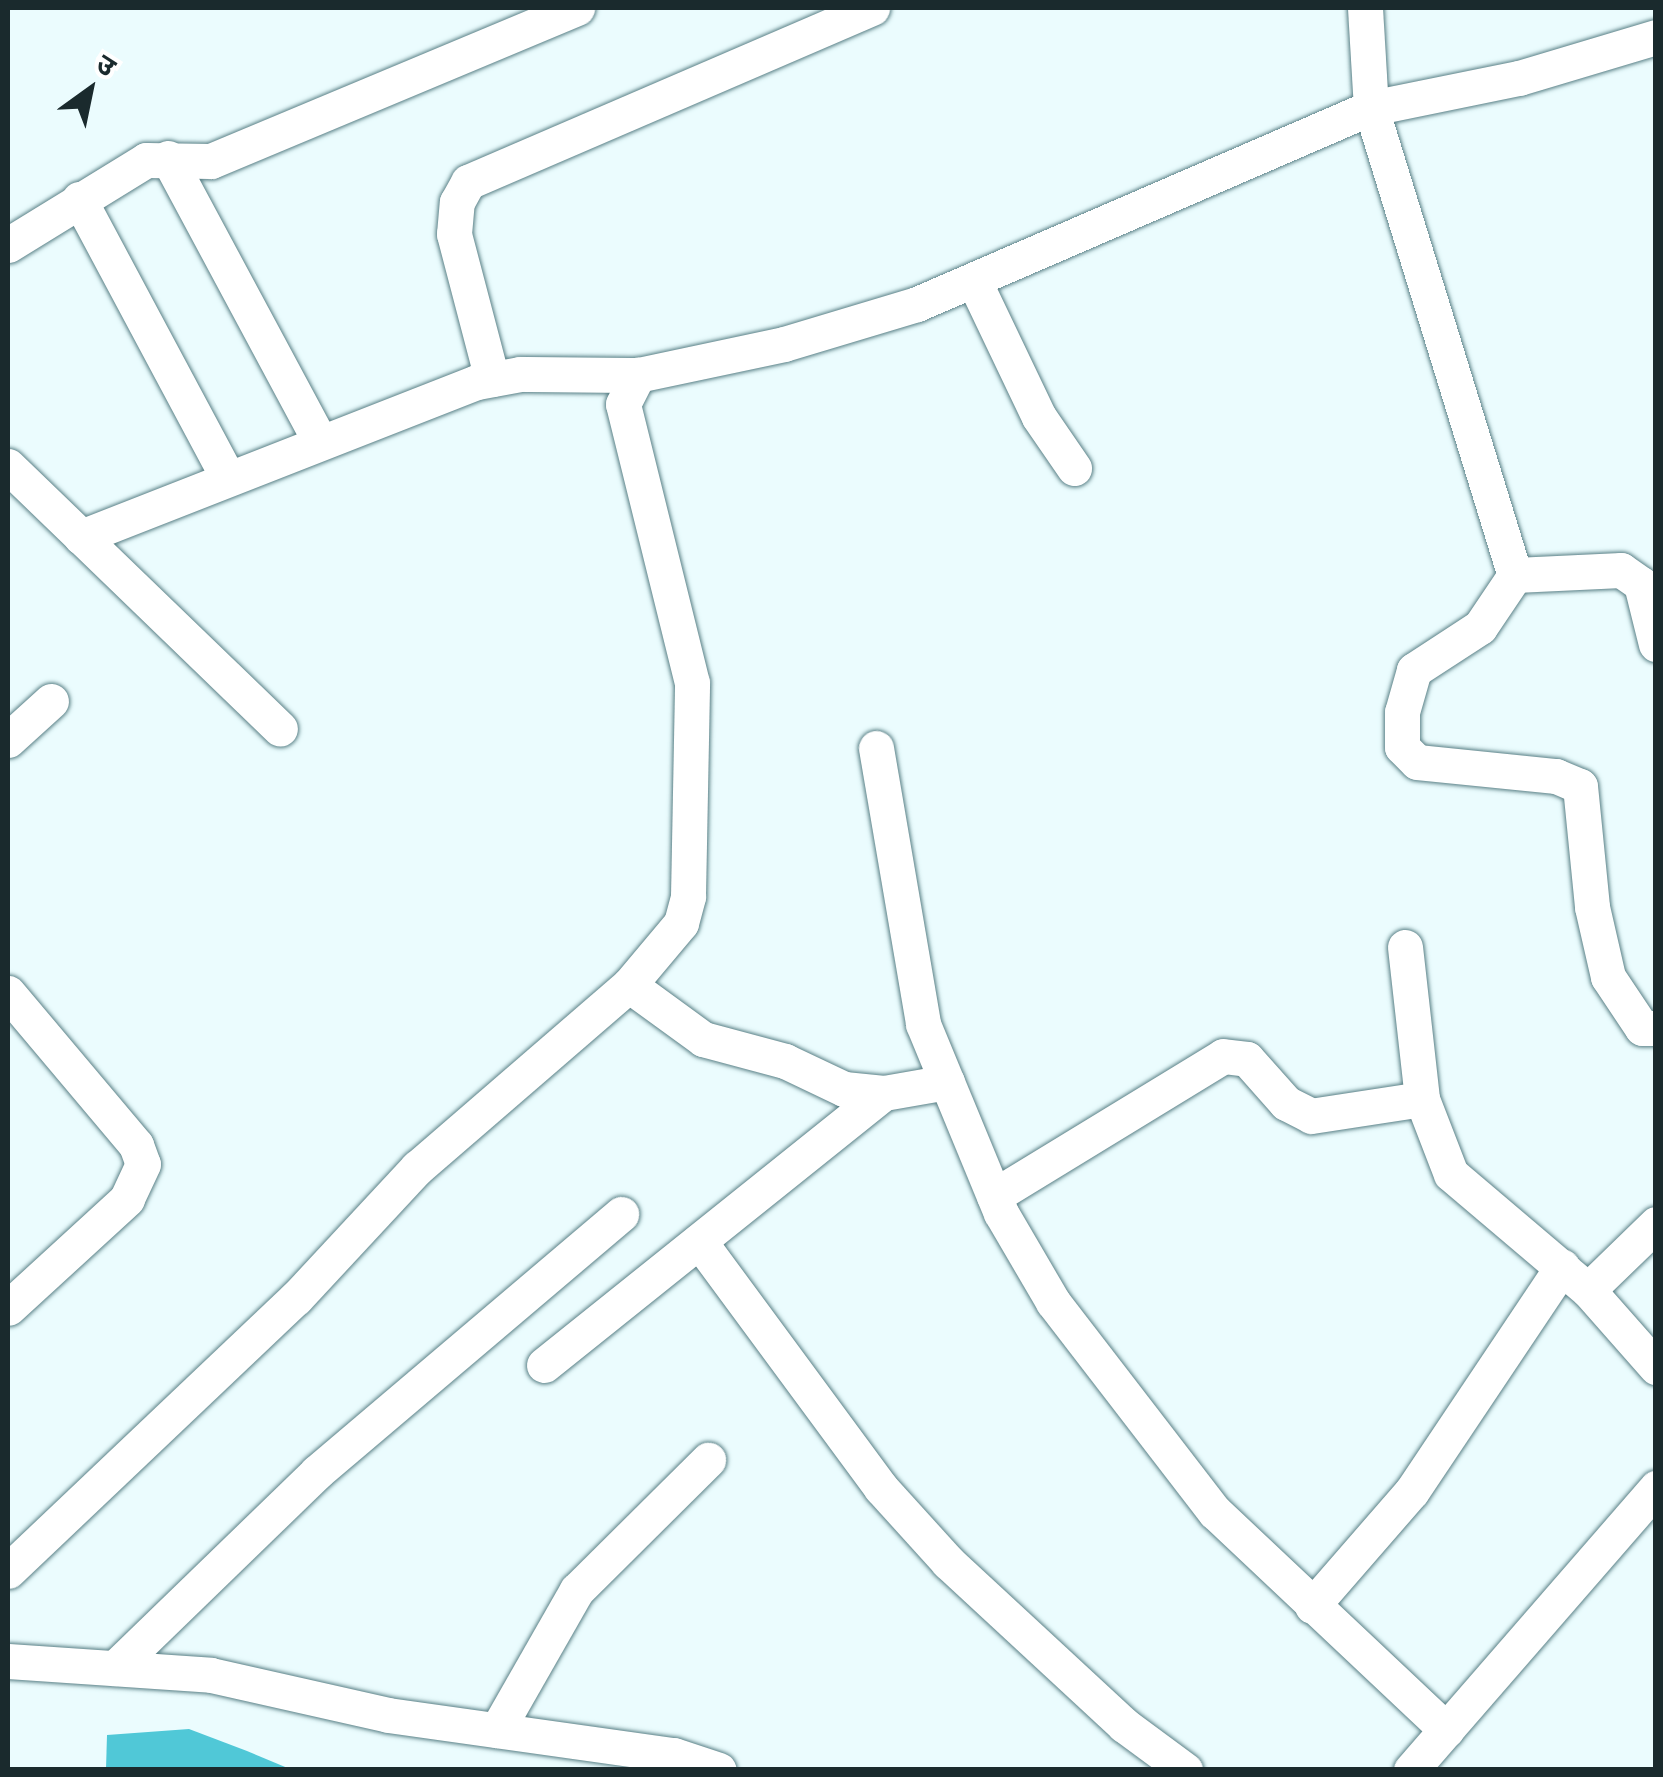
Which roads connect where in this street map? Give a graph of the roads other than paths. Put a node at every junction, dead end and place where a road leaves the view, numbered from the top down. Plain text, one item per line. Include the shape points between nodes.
1 (577, 8) edge
2 (872, 8) edge
3 (1365, 8) edge
4 (1656, 37) edge
5 (1372, 108) junction
6 (168, 158) junction
7 (79, 200) junction
8 (8, 246) edge
9 (975, 283) junction
10 (638, 375) junction
11 (492, 379) junction
12 (320, 442) junction
13 (8, 466) edge
14 (1074, 468) dead end
15 (228, 478) junction
16 (81, 536) junction
17 (1515, 575) junction
18 (1656, 644) edge
19 (51, 701) dead end
20 (280, 729) dead end
21 (8, 740) edge
22 (876, 748) dead end
23 (1405, 946) dead end
24 (630, 985) junction
25 (10, 1003) edge
26 (1656, 1028) edge
27 (947, 1082) junction
28 (884, 1093) junction
29 (1422, 1099) junction
30 (994, 1196) junction
31 (621, 1214) dead end
32 (1656, 1224) edge
33 (699, 1241) junction
34 (1562, 1267) junction
35 (1588, 1290) junction
36 (8, 1308) edge
37 (544, 1364) dead end
38 (1656, 1367) edge
39 (708, 1460) dead end
40 (1656, 1488) edge
41 (8, 1571) edge
42 (1312, 1606) junction
43 (8, 1661) edge
44 (115, 1668) junction
45 (497, 1730) junction
46 (1446, 1730) junction
47 (720, 1770) edge
48 (1185, 1770) edge
49 (1411, 1770) edge

1 - 6 street via 211,161
2 - 11 street via 468,182 457,202 454,234
3 - 5 street
4 - 5 street via 1520,78
5 - 9 street
5 - 17 street
6 - 7 street via 146,160
6 - 12 street
7 - 8 street
7 - 15 street
9 - 10 street via 784,344
9 - 14 street via 1039,416
10 - 11 street
10 - 24 street via 622,404 692,683 688,896 664,949
11 - 12 street
12 - 15 street
13 - 16 street
15 - 16 street
16 - 20 street
17 - 18 street via 1620,570 1633,576
17 - 26 street via 1480,627 1414,670 1402,712 1402,748 1417,762 1556,776 1580,786 1592,908 1608,977 1642,1028
19 - 21 street
22 - 27 street via 915,996
23 - 29 street
24 - 28 street via 703,1038 785,1061 844,1089
24 - 41 street via 417,1168 296,1298
25 - 36 street via 136,1145 143,1164 127,1199
27 - 28 street
27 - 30 street
28 - 33 street
29 - 30 street via 1311,1116 1286,1103 1247,1059 1223,1056
29 - 34 street via 1451,1174
30 - 42 street via 1053,1302 1215,1512
31 - 44 street via 318,1472
32 - 35 street
33 - 37 street
33 - 48 street via 881,1488 948,1562 1124,1726
34 - 35 street
34 - 42 street via 1433,1462
35 - 38 street
39 - 45 street via 577,1590
40 - 46 street
42 - 46 street
43 - 44 street
44 - 45 street via 211,1675 388,1715
45 - 47 street via 674,1754
46 - 49 street

